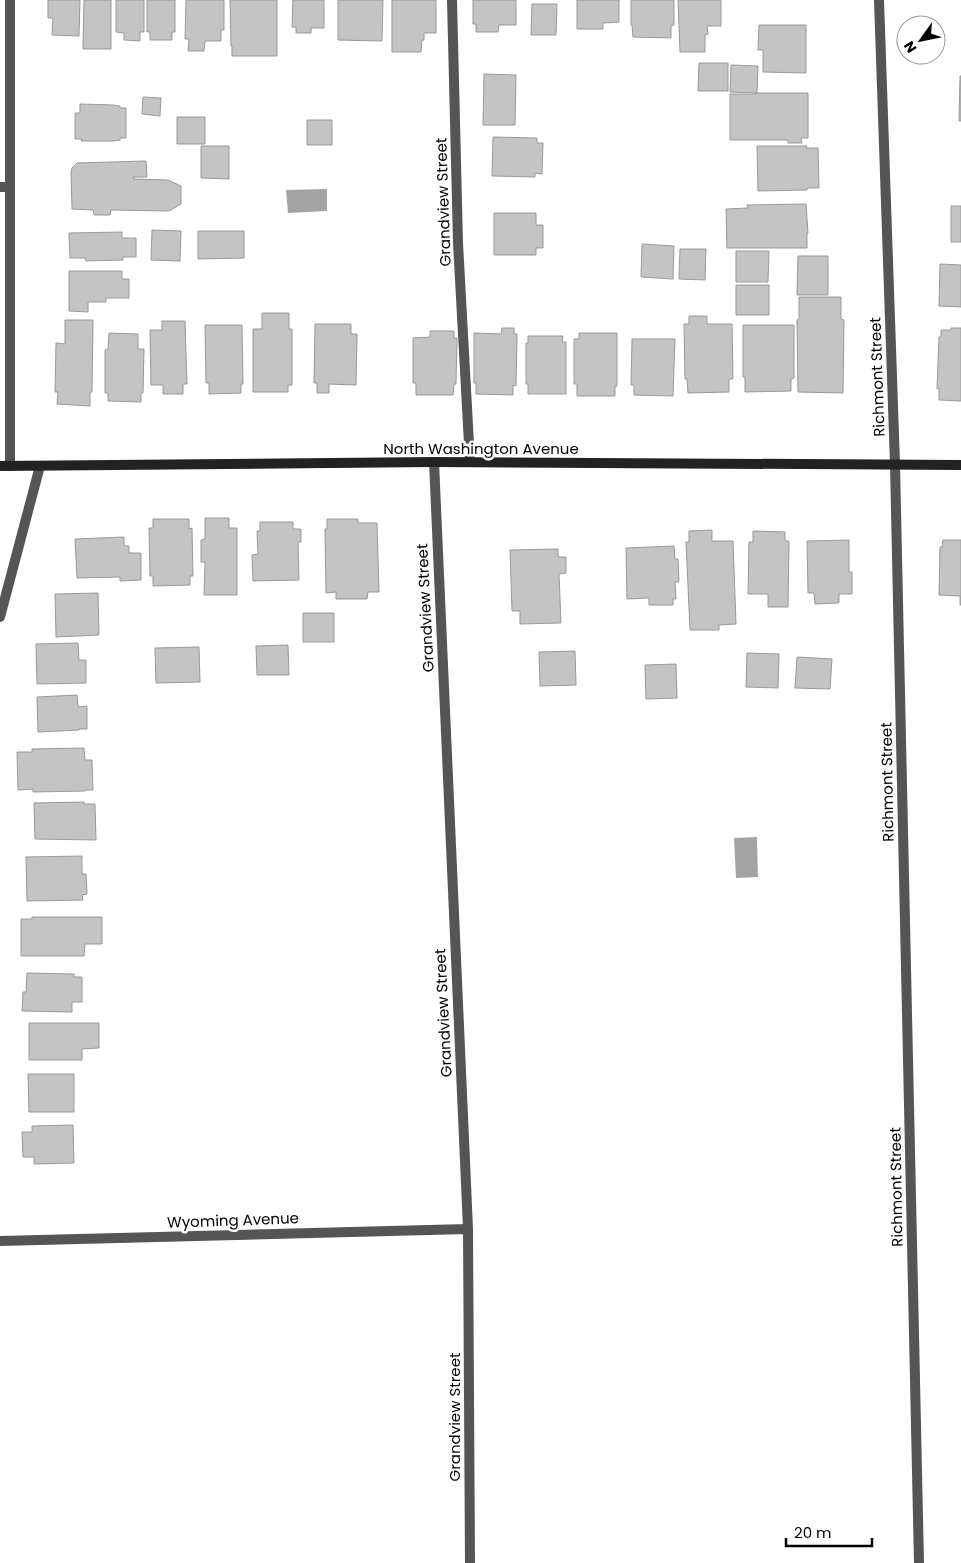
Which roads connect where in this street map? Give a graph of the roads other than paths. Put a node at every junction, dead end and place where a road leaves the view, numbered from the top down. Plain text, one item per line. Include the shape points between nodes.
1 (10, 0) edge
2 (452, 0) edge
3 (879, 0) edge
4 (5, 187) edge
5 (434, 462) junction
6 (470, 462) junction
7 (895, 464) junction
8 (961, 465) edge
9 (5, 466) edge
10 (40, 466) junction
11 (0, 617) edge
12 (468, 1228) junction
13 (0, 1241) edge
14 (470, 1563) edge
15 (919, 1563) edge

1 - 4 street
2 - 6 street, Grandview Street via 458,243
3 - 7 street, Richmont Street
4 - 9 street
5 - 6 street, North Washington Avenue
5 - 10 street, North Washington Avenue
5 - 12 street, Grandview Street
6 - 7 street, North Washington Avenue
7 - 8 street, North Washington Avenue
7 - 15 street, Richmont Street
9 - 10 street, North Washington Avenue
10 - 11 street
12 - 13 street, Wyoming Avenue
12 - 14 street, Grandview Street

